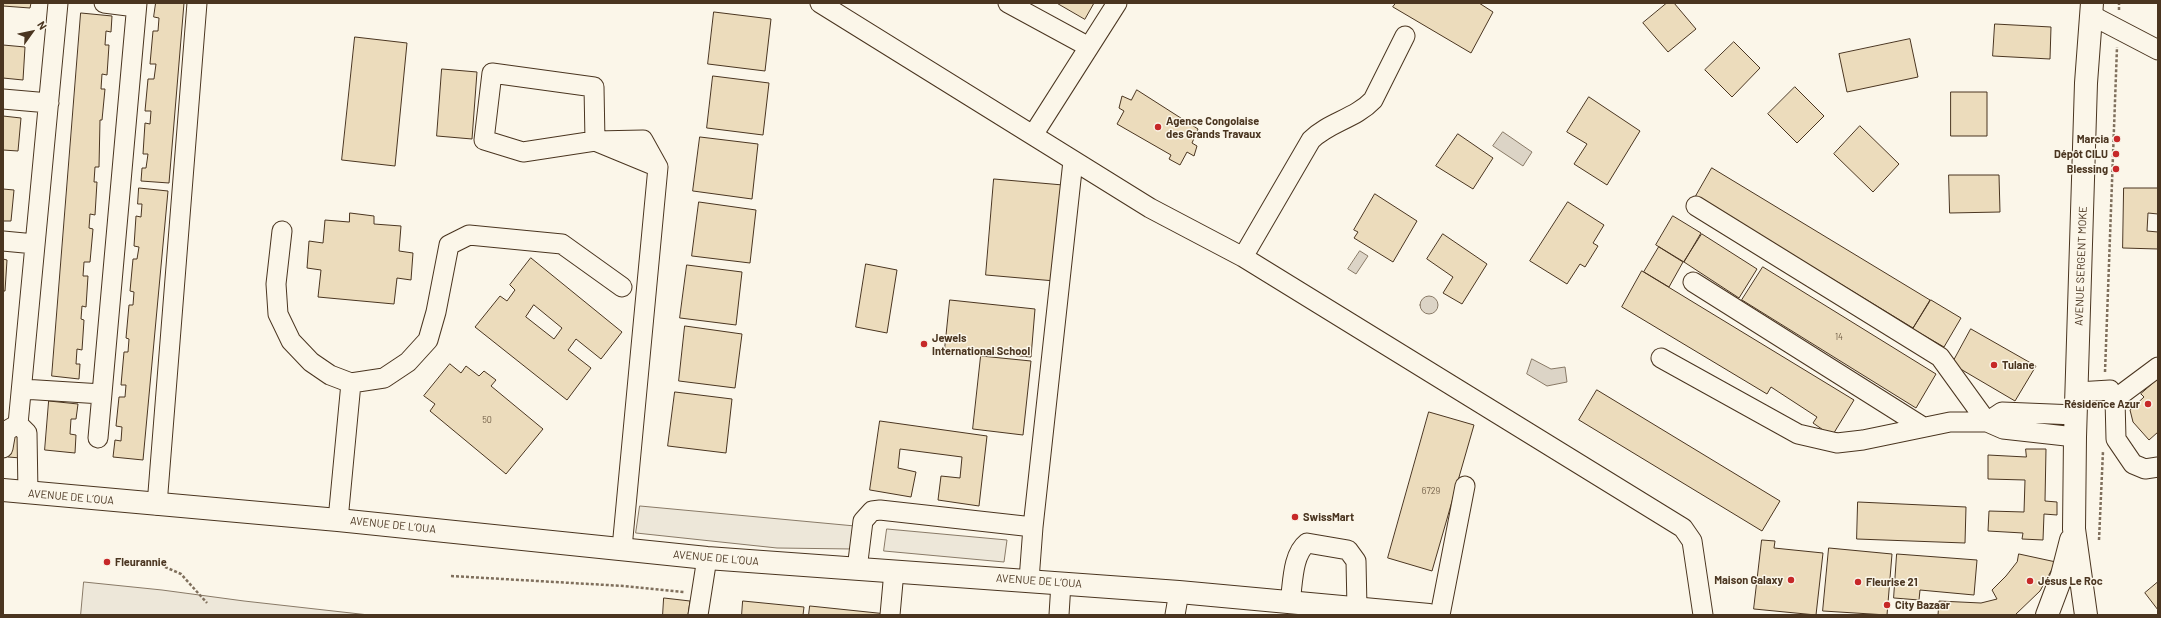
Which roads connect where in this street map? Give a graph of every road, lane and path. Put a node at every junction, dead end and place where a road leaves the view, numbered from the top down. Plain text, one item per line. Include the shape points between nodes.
1 (58, 3) edge
2 (104, 3) edge
3 (197, 3) edge
4 (820, 3) edge
5 (1008, 3) edge
6 (1117, 3) edge
7 (2119, 3) edge
8 (137, 5) edge
9 (2092, 9) edge
10 (2118, 29) junction
11 (1405, 36) dead end
12 (1089, 47) junction
13 (2158, 50) edge
14 (3, 99) edge
15 (49, 103) junction
16 (1032, 135) junction
17 (595, 141) junction
18 (1073, 161) junction
19 (1696, 206) dead end
20 (282, 231) dead end
21 (3, 241) edge
22 (35, 244) junction
23 (1242, 257) junction
24 (1693, 282) dead end
25 (622, 287) dead end
26 (1661, 358) dead end
27 (2158, 366) edge
28 (350, 383) junction
29 (22, 389) junction
30 (2077, 392) junction
31 (102, 394) junction
32 (2110, 394) junction
33 (2076, 415) junction
34 (1987, 422) junction
35 (18, 424) junction
36 (1923, 427) junction
37 (2075, 437) junction
38 (98, 438) dead end
39 (2103, 445) dead end
40 (3, 448) edge
41 (2158, 467) edge
42 (1465, 486) dead end
43 (3, 490) edge
44 (28, 493) junction
45 (157, 505) junction
46 (338, 520) junction
47 (1033, 527) junction
48 (2074, 529) junction
49 (2100, 540) dead end
50 (622, 548) junction
51 (706, 558) junction
52 (165, 567) dead end
53 (857, 569) junction
54 (894, 572) junction
55 (451, 576) dead end
56 (1028, 580) junction
57 (1061, 583) junction
58 (1179, 592) junction
59 (700, 594) junction
60 (1290, 602) junction
61 (207, 603) dead end
62 (1357, 608) junction
63 (698, 615) edge
64 (890, 615) edge
65 (1059, 615) edge
66 (1175, 615) edge
67 (1429, 615) edge
68 (1440, 615) edge
69 (1703, 615) edge
70 (2047, 615) edge
71 (2086, 615) edge

1 - 15 street
2 - 8 street
3 - 45 street
4 - 16 street
5 - 12 street
6 - 12 street
7 - 10 path
8 - 31 street
9 - 10 street
9 - 30 main road, AVENUE SERGENT MOKE via 2086,83
10 - 13 street
10 - 32 path
11 - 23 street via 1373,100 1366,108 1320,130 1311,140
12 - 16 street
14 - 15 street
15 - 22 street
16 - 18 street
17 - 17 street via 594,87 492,73 484,140 522,152
17 - 50 street via 658,167
18 - 23 street via 1150,208
18 - 47 street
19 - 34 street via 1940,357
20 - 28 street via 276,284 278,314 291,341 311,362 330,375
21 - 22 street
22 - 29 street
23 - 69 street via 1683,528 1692,541
24 - 36 street
25 - 28 street via 562,244 469,235 449,245 428,340 408,362 384,378
26 - 36 street via 1798,434 1837,443
27 - 32 street
28 - 46 street
29 - 31 street
29 - 35 street
30 - 32 street
30 - 33 main road, AVENUE SERGENT MOKE
31 - 38 street
32 - 41 street via 2116,439 2133,464 2145,469
33 - 34 street via 2002,412
33 - 37 main road, AVENUE SERGENT MOKE
34 - 36 street via 1950,422
34 - 37 street via 2002,429
35 - 40 street via 6,430
35 - 44 street via 27,433
37 - 48 main road, AVENUE SERGENT MOKE
39 - 49 path
42 - 68 street
43 - 44 main road, AVENUE DE L’OUA
44 - 45 main road, AVENUE DE L’OUA
45 - 46 main road, AVENUE DE L’OUA
46 - 50 main road, AVENUE DE L’OUA
47 - 53 street via 872,511 863,521
47 - 56 street
48 - 70 main road, AVENUE SERGENT MOKE via 2062,575
48 - 71 main road, AVENUE SERGENT MOKE
50 - 51 main road, AVENUE DE L’OUA
51 - 53 main road, AVENUE DE L’OUA
51 - 59 street
52 - 61 path via 181,574
53 - 54 main road, AVENUE DE L’OUA
54 - 56 main road, AVENUE DE L’OUA
54 - 64 street
55 - 59 path via 624,586
56 - 57 main road, AVENUE DE L’OUA
57 - 58 main road, AVENUE DE L’OUA
57 - 65 street
58 - 60 main road, AVENUE DE L’OUA
58 - 66 street
59 - 63 street
60 - 62 main road, AVENUE DE L’OUA
60 - 62 street via 1297,559 1307,543 1348,550 1353,556 1356,561
62 - 67 main road, AVENUE DE L’OUA

